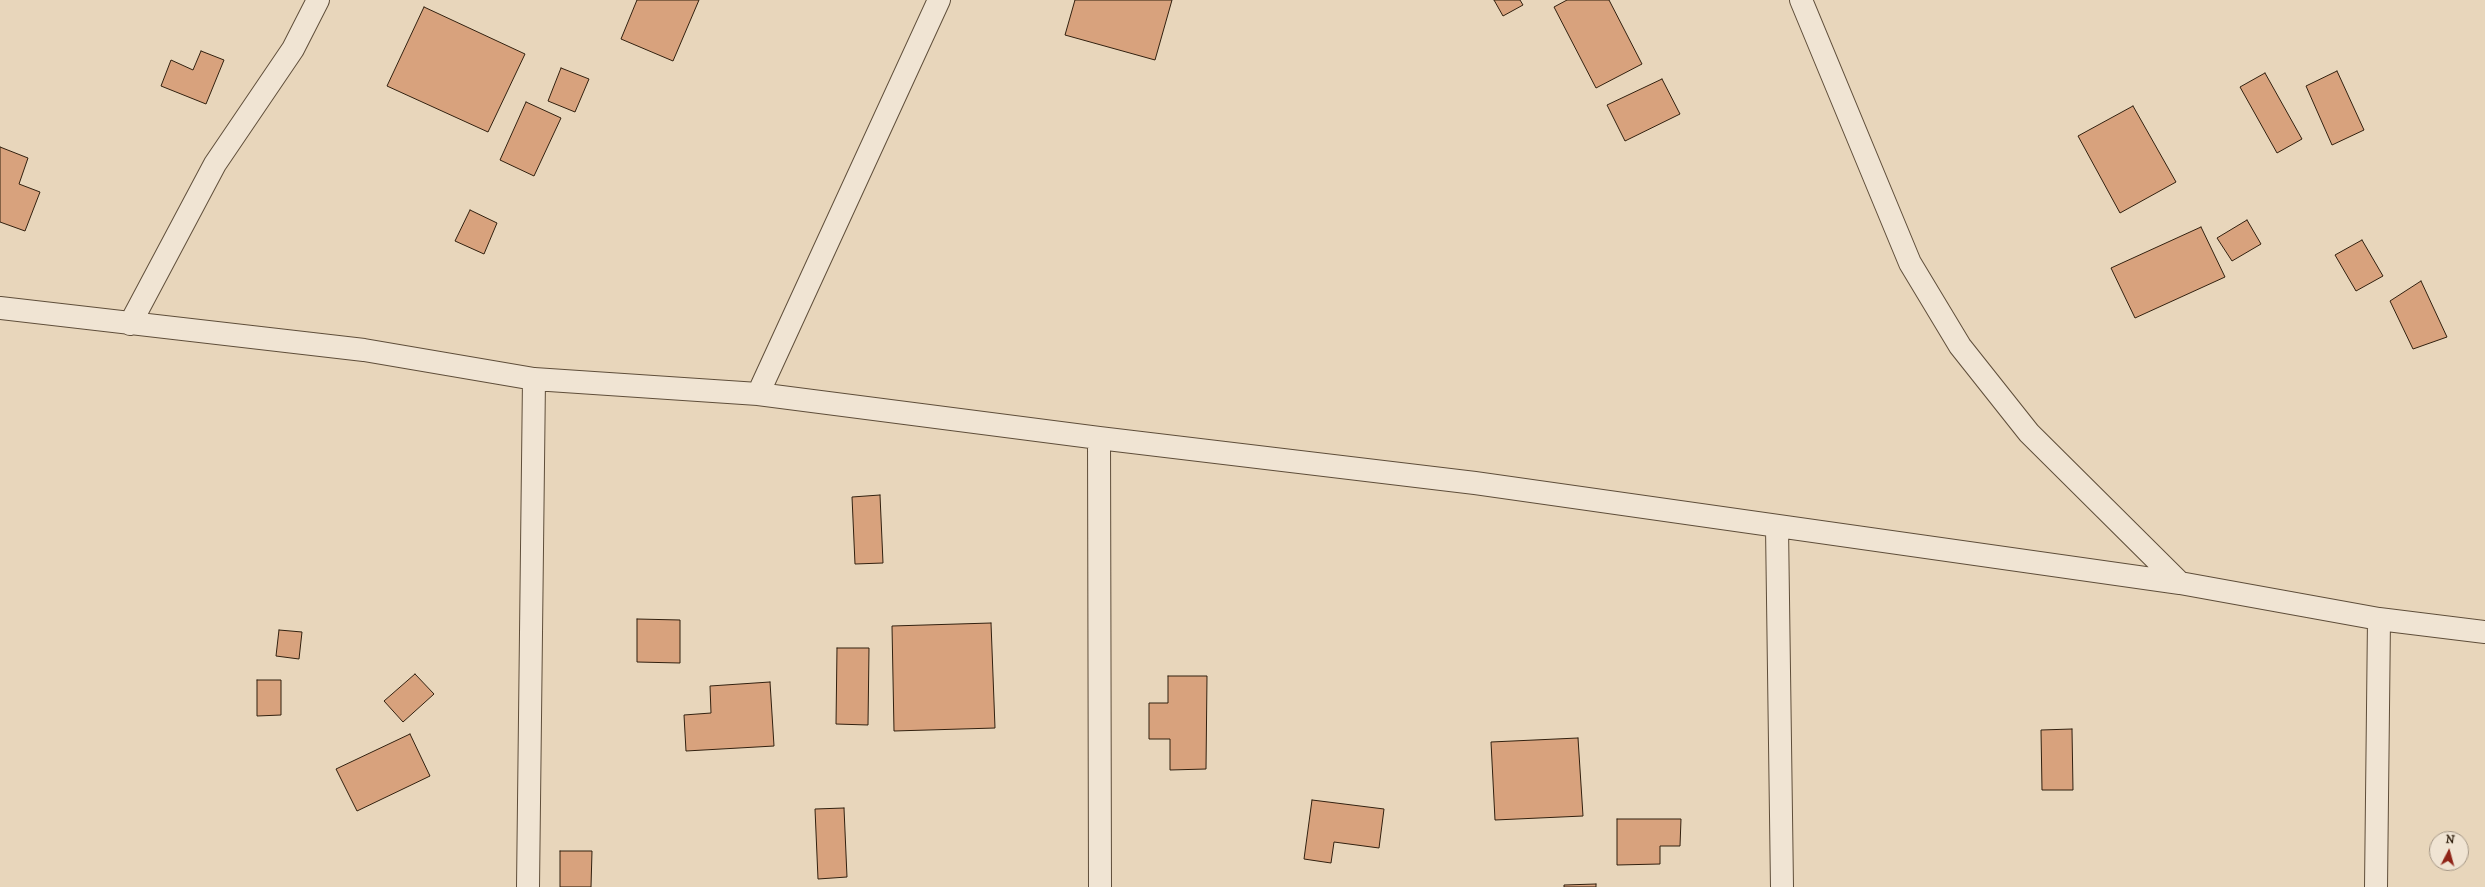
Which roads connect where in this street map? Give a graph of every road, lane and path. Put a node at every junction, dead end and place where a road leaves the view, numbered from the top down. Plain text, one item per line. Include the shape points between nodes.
1 (318, 0) edge
2 (939, 0) edge
3 (1801, 0) edge
4 (0, 308) edge
5 (130, 324) junction
6 (534, 379) junction
7 (758, 394) junction
8 (1099, 438) junction
9 (1777, 527) junction
10 (2180, 583) junction
11 (2379, 619) junction
12 (2485, 632) edge
13 (528, 887) edge
14 (1100, 887) edge
15 (1782, 887) edge
16 (2376, 887) edge

1 - 5 street via 293,49 215,164
2 - 7 street
3 - 10 street via 1910,263 1960,346 2029,433
4 - 5 street
5 - 6 street via 364,350
6 - 7 street
6 - 13 street
7 - 8 street
8 - 9 street via 1475,483
8 - 14 street
9 - 10 street
9 - 15 street
10 - 11 street
11 - 12 street
11 - 16 street

